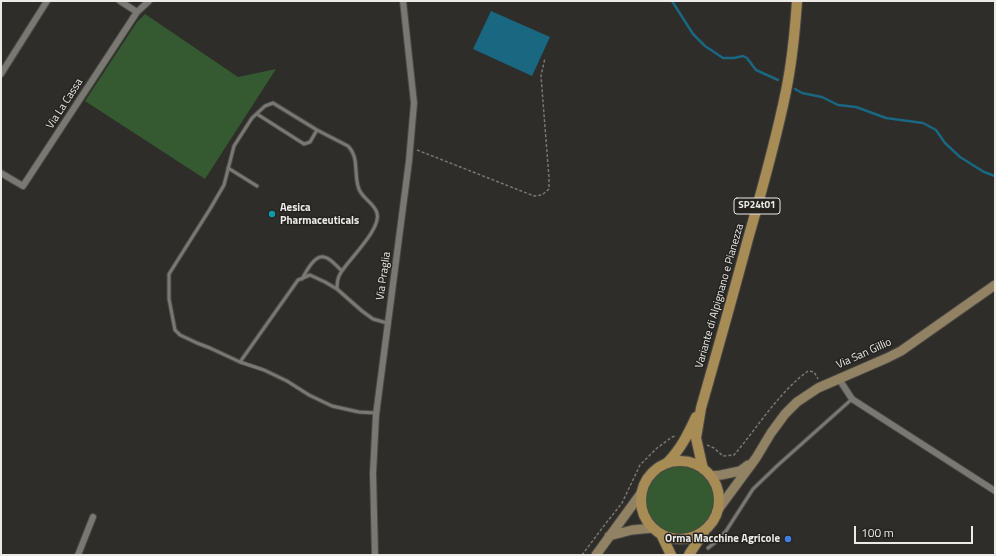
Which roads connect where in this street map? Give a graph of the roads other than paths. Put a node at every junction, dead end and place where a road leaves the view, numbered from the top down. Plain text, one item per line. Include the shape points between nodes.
1 (47, 1) edge
2 (120, 1) edge
3 (149, 1) edge
4 (403, 1) edge
5 (797, 1) edge
6 (137, 12) junction
7 (1, 74) edge
8 (257, 114) junction
9 (317, 130) junction
10 (228, 168) junction
11 (1, 173) edge
12 (257, 186) dead end
13 (342, 271) junction
14 (302, 279) junction
15 (995, 286) edge
16 (337, 289) junction
17 (388, 324) junction
18 (240, 362) junction
19 (839, 379) junction
20 (852, 399) junction
21 (701, 408) junction
22 (376, 413) junction
23 (756, 458) junction
24 (667, 463) junction
25 (707, 472) junction
26 (995, 491) edge
27 (642, 492) junction
28 (717, 511) junction
29 (93, 517) dead end
30 (653, 528) junction
31 (706, 529) junction
32 (661, 534) junction
33 (609, 536) junction
34 (708, 548) dead end
35 (78, 555) edge
36 (375, 555) edge
37 (596, 555) edge
38 (671, 555) edge
39 (689, 555) edge

1 - 7 street
2 - 6 street
3 - 6 street, Via La Cassa
4 - 17 street, Via Praglia via 414,103
5 - 21 main road, Variante di Alpignano e Pianezza / SP24t01 via 792,57 776,137
6 - 11 street, Via La Cassa via 23,186
8 - 9 lane via 265,106 273,103
8 - 9 lane via 304,144 310,142
8 - 10 lane via 234,146
9 - 13 lane via 352,150 359,191 378,214 371,233
10 - 12 lane
10 - 18 lane via 224,185 169,274 169,299 175,330 180,335
13 - 14 lane via 330,260 318,258
13 - 16 lane
14 - 16 lane via 310,276
14 - 18 lane via 298,280
15 - 19 street, Via San Gillio via 901,351
16 - 17 lane via 362,312
17 - 22 street, Via Praglia
18 - 22 lane via 264,370 332,406
19 - 20 street
19 - 23 street, Via San Gillio via 822,386 785,414 770,433
20 - 26 street
20 - 34 lane via 753,489 726,531
21 - 24 main road, Variante di Alpignano e Pianezza / SP24t01 via 676,454
21 - 25 main road, Variante di Alpignano e Pianezza / SP24t01 via 696,438
22 - 36 street, Via Praglia via 373,473
23 - 25 street, Via San Gillio via 740,471 721,476
23 - 28 street, Via San Gillio
24 - 25 main road, Variante di Alpignano e Pianezza / SP24t01 via 691,462
24 - 27 main road, Variante di Alpignano e Pianezza / SP24t01 via 651,473
25 - 28 main road, Variante di Alpignano e Pianezza / SP24t01 via 717,487
27 - 30 main road, Variante di Alpignano e Pianezza / SP24t01 via 641,505 645,517
27 - 33 street
28 - 31 main road, Variante di Alpignano e Pianezza / SP24t01
29 - 35 street
30 - 32 main road, Variante di Alpignano e Pianezza / SP24t01
30 - 33 street
31 - 32 main road, Variante di Alpignano e Pianezza / SP24t01 via 696,536 685,539
31 - 39 main road, Variante di Alpignano e Pianezza / SP24t01
32 - 38 main road, Variante di Alpignano e Pianezza / SP24t01
33 - 37 street

